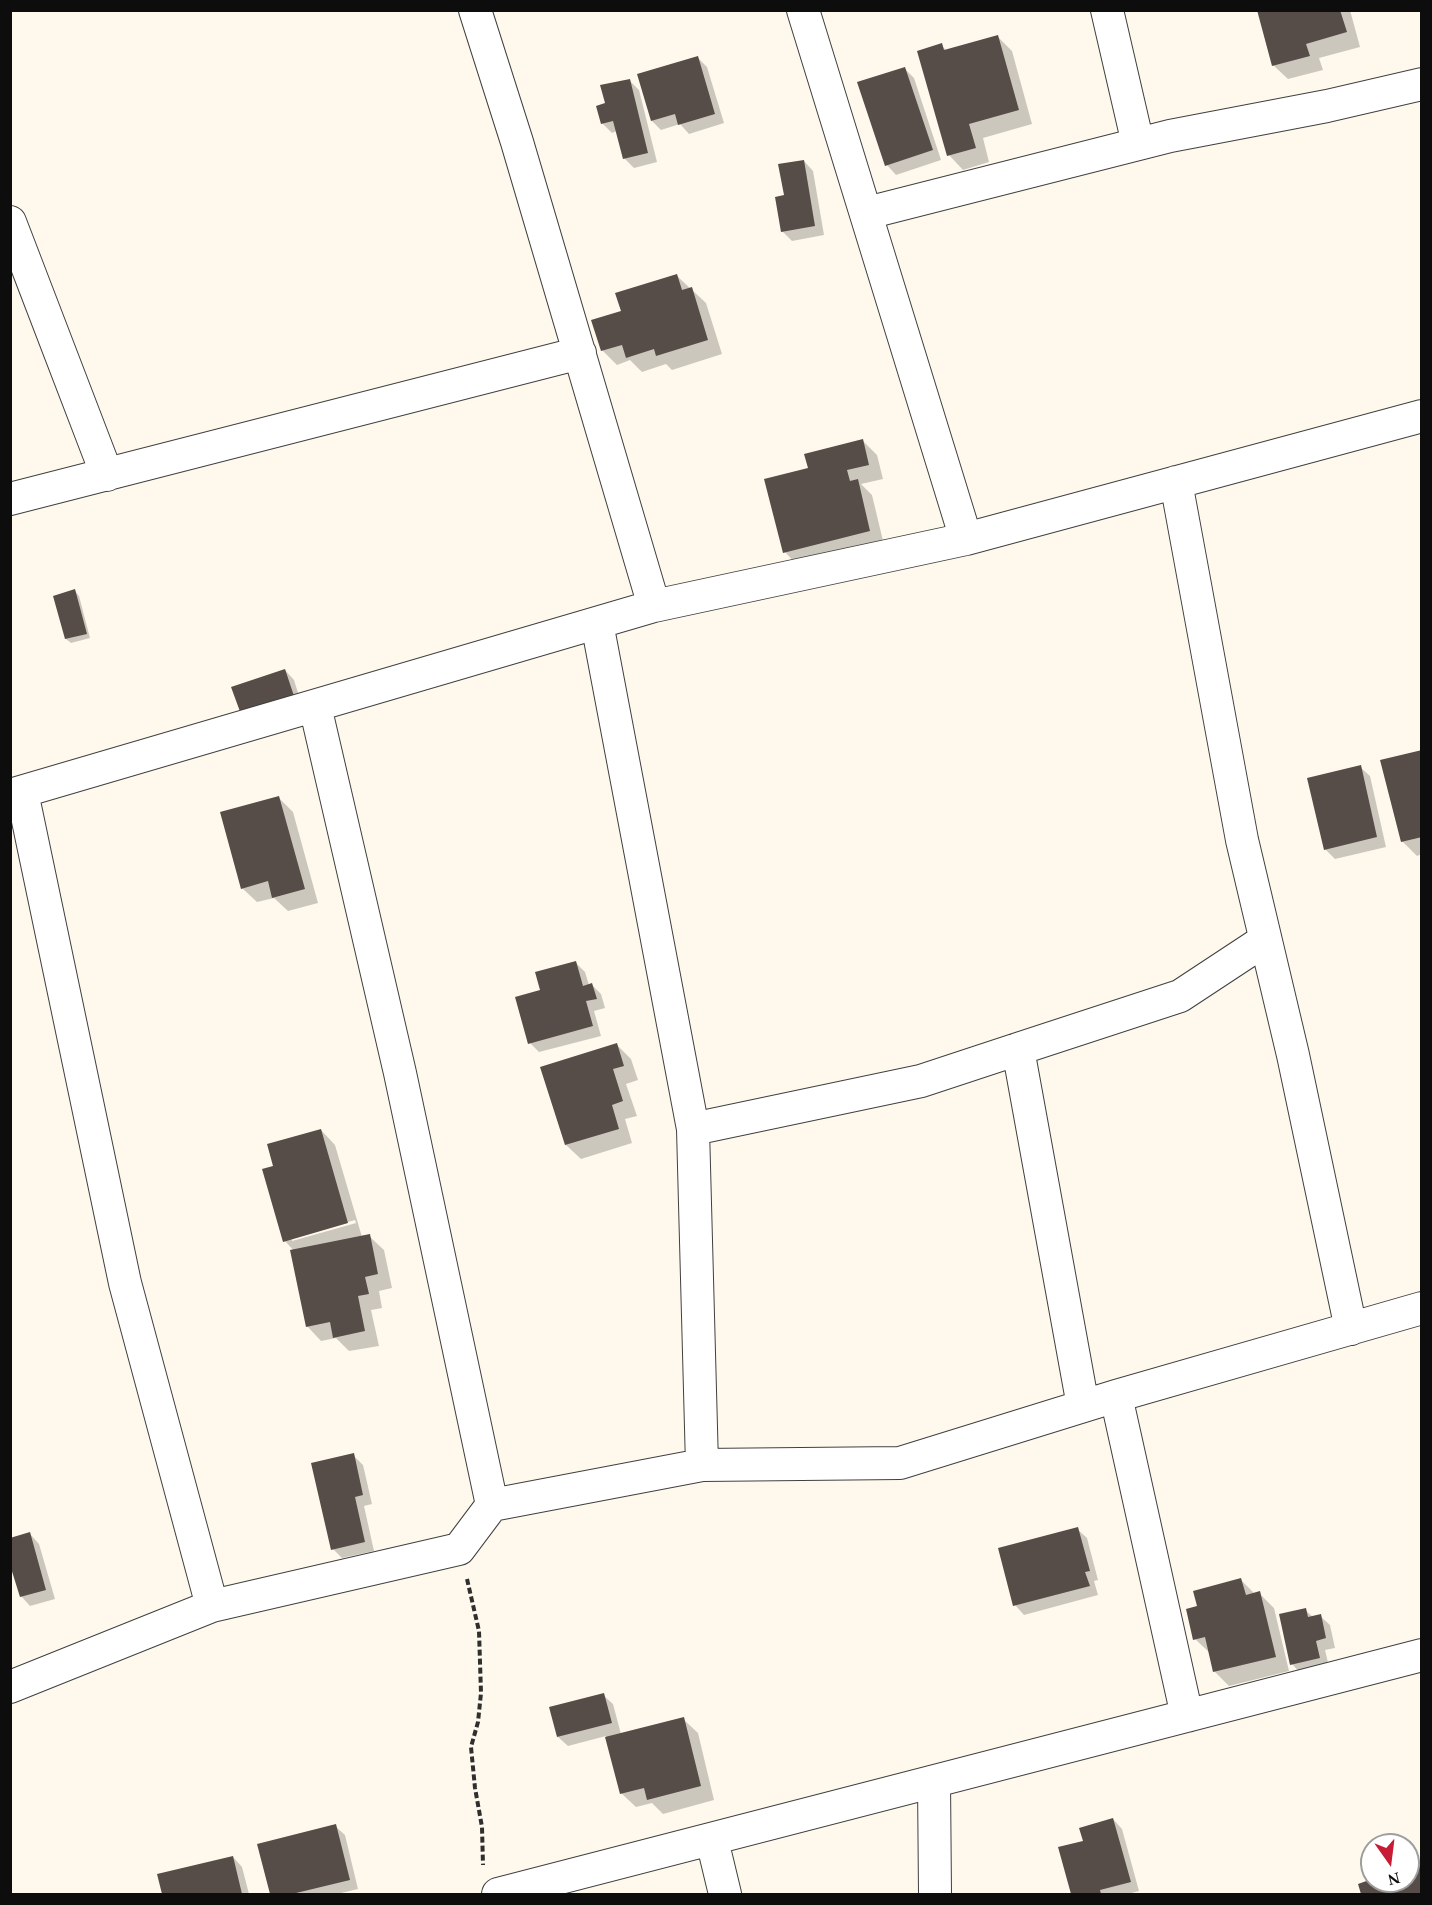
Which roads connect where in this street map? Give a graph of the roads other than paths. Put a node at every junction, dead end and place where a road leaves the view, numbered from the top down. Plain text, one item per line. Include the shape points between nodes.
1 (475, 10) edge
2 (803, 10) edge
3 (1107, 10) edge
4 (1422, 84) edge
5 (1138, 144) junction
6 (867, 213) junction
7 (10, 222) edge
8 (580, 353) junction
9 (1422, 416) edge
10 (107, 475) junction
11 (1176, 482) junction
12 (10, 499) edge
13 (966, 539) junction
14 (654, 606) junction
15 (597, 623) junction
16 (315, 706) junction
17 (16, 793) edge
18 (1265, 940) junction
19 (1018, 1049) junction
20 (693, 1129) junction
21 (1422, 1308) edge
22 (1351, 1329) junction
23 (1116, 1396) junction
24 (1083, 1407) junction
25 (702, 1465) junction
26 (492, 1505) junction
27 (212, 1606) junction
28 (1422, 1655) edge
29 (10, 1687) edge
30 (1187, 1716) junction
31 (934, 1782) junction
32 (712, 1840) junction
33 (489, 1884) edge
34 (725, 1894) edge
35 (935, 1894) edge

1 - 8 street
2 - 6 street
3 - 5 street
4 - 5 street
5 - 6 street
6 - 13 street
7 - 10 street
8 - 10 street
8 - 14 street
9 - 11 street
10 - 12 street
11 - 13 street
11 - 18 street via 1242,840
13 - 14 street
14 - 15 street
15 - 16 street
15 - 20 street
16 - 17 street
16 - 26 street via 400,1073
17 - 27 street via 125,1283
18 - 19 street via 1180,996
18 - 22 street
19 - 20 street via 921,1081
19 - 24 street
20 - 25 street
21 - 22 street
22 - 23 street
23 - 24 street
23 - 30 street
24 - 25 street via 900,1463
25 - 26 street
26 - 27 street via 459,1549
27 - 29 street
28 - 30 street
30 - 31 street
31 - 32 street
31 - 35 street
32 - 33 street
32 - 34 street

